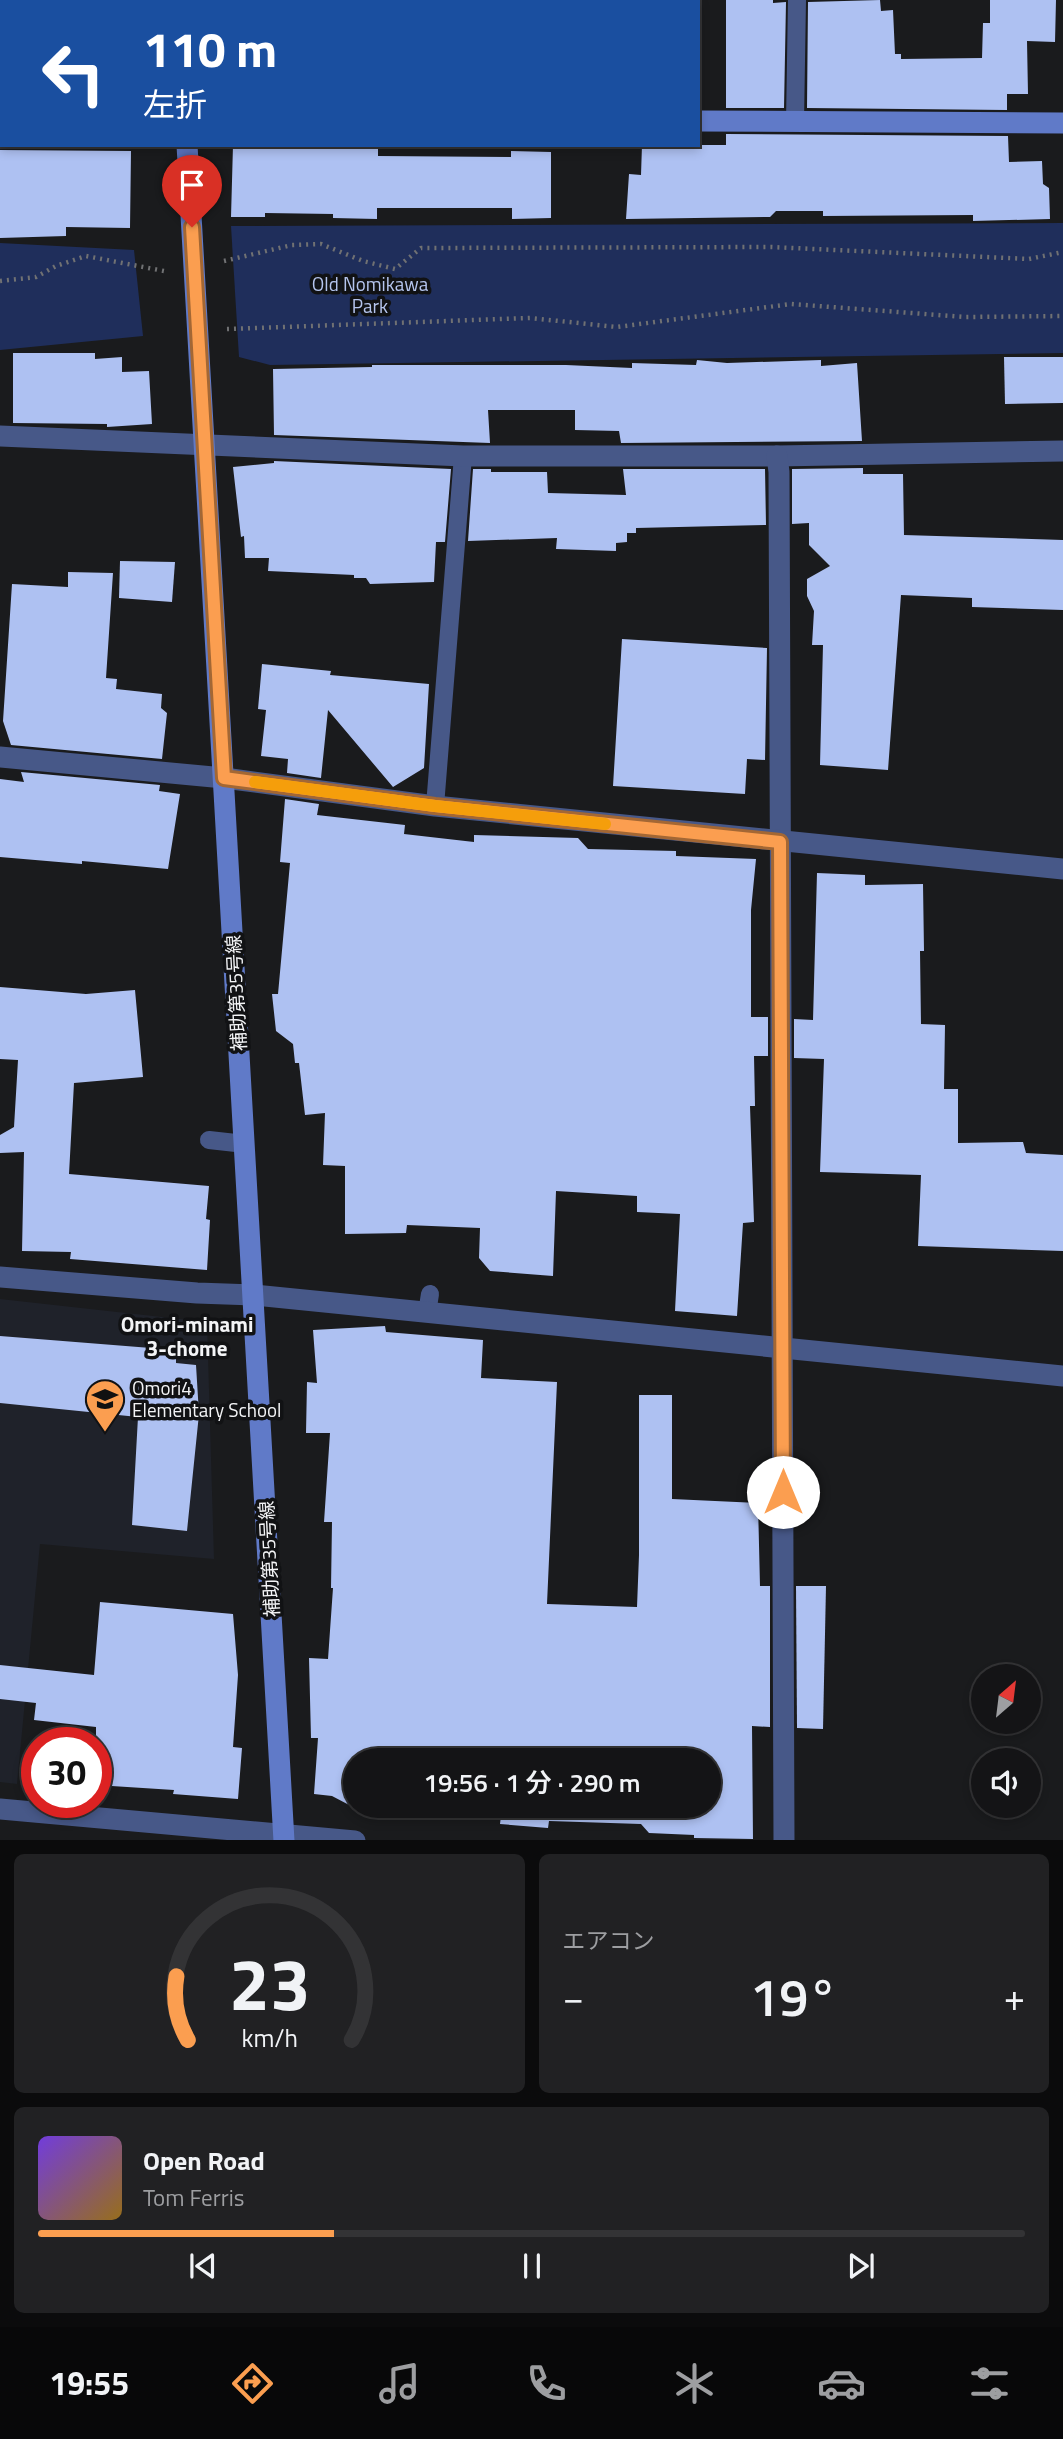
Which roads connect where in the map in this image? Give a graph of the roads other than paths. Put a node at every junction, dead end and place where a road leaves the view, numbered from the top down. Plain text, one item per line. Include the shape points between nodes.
1 (797, 0) edge
2 (700, 121) edge
3 (795, 122) junction
4 (1063, 123) edge
5 (187, 147) edge
6 (0, 436) edge
7 (203, 443) junction
8 (1063, 451) edge
9 (463, 456) junction
10 (777, 456) junction
11 (0, 757) edge
12 (224, 778) junction
13 (435, 806) junction
14 (780, 842) junction
15 (1063, 869) edge
16 (209, 1140) dead end
17 (245, 1144) junction
18 (0, 1276) edge
19 (254, 1295) junction
20 (783, 1349) junction
21 (1063, 1376) edge
22 (0, 1809) edge
23 (284, 1837) edge
24 (355, 1840) edge
25 (784, 1840) edge

1 - 3 lane
2 - 3 street
3 - 4 street
5 - 7 street, 補助第35号線
6 - 7 street
7 - 9 street
7 - 12 street, 補助第35号線
8 - 10 street
9 - 10 street
9 - 13 lane
10 - 14 street
11 - 12 street
12 - 13 street
12 - 17 street, 補助第35号線
13 - 14 street
14 - 15 street
14 - 20 street
16 - 17 lane
17 - 19 street, 補助第35号線
18 - 19 street
19 - 20 street via 429,1304 720,1349
19 - 23 street, 補助第35号線
20 - 21 street
20 - 25 street via 775,1438
22 - 23 street
23 - 24 street

